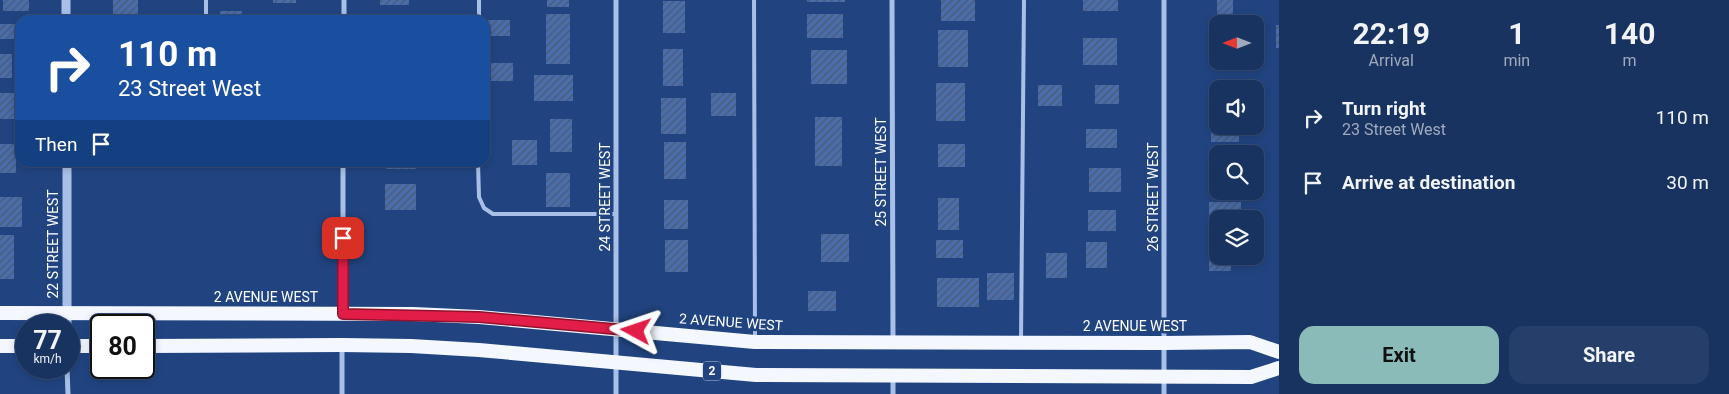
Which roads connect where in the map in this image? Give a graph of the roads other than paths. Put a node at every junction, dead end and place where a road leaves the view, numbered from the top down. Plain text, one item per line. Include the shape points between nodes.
1 (66, 0) edge
2 (206, 0) edge
3 (344, 0) edge
4 (479, 0) edge
5 (616, 0) edge
6 (754, 0) edge
7 (892, 0) edge
8 (1024, 0) edge
9 (1164, 0) edge
10 (66, 15) edge
11 (206, 15) edge
12 (344, 15) edge
13 (478, 15) edge
14 (66, 167) edge
15 (343, 167) edge
16 (478, 167) edge
17 (616, 214) junction
18 (0, 313) edge
19 (15, 314) edge
20 (67, 314) edge
21 (343, 314) junction
22 (80, 319) edge
23 (616, 330) junction
24 (755, 342) junction
25 (1021, 342) junction
26 (893, 343) junction
27 (1164, 343) junction
28 (342, 344) junction
29 (0, 346) edge
30 (15, 346) edge
31 (155, 346) edge
32 (1279, 352) edge
33 (616, 362) junction
34 (1279, 368) edge
35 (893, 375) junction
36 (1164, 376) junction
37 (67, 379) edge
38 (68, 394) edge
39 (342, 394) edge
40 (616, 394) edge
41 (893, 394) edge
42 (1164, 394) edge

1 - 10 street
2 - 11 lane
3 - 12 street
4 - 13 lane
5 - 17 street, 24 STREET WEST
6 - 24 lane
7 - 26 street, 25 STREET WEST
8 - 25 lane
9 - 27 street, 26 STREET WEST
14 - 20 street, 22 STREET WEST
15 - 21 street
16 - 17 lane via 479,197 484,208 493,214
17 - 23 street, 24 STREET WEST
18 - 19 highway, 2 AVENUE WEST
21 - 22 highway, 2 AVENUE WEST
21 - 23 highway, 2 AVENUE WEST via 479,317
23 - 24 highway, 2 AVENUE WEST
23 - 33 street, 24 STREET WEST
24 - 26 highway, 2 AVENUE WEST
25 - 26 highway, 2 AVENUE WEST
25 - 27 highway, 2 AVENUE WEST
27 - 32 highway, 2 AVENUE WEST via 1250,342
27 - 36 street, 26 STREET WEST
28 - 31 highway, 2
28 - 33 highway, 2 via 411,346
28 - 39 street
29 - 30 highway
33 - 35 highway, 2 via 756,375
33 - 40 street, 24 STREET WEST
34 - 36 highway, 2 via 1251,377
35 - 36 highway, 2
35 - 41 street
36 - 42 street, 26 STREET WEST
37 - 38 street

